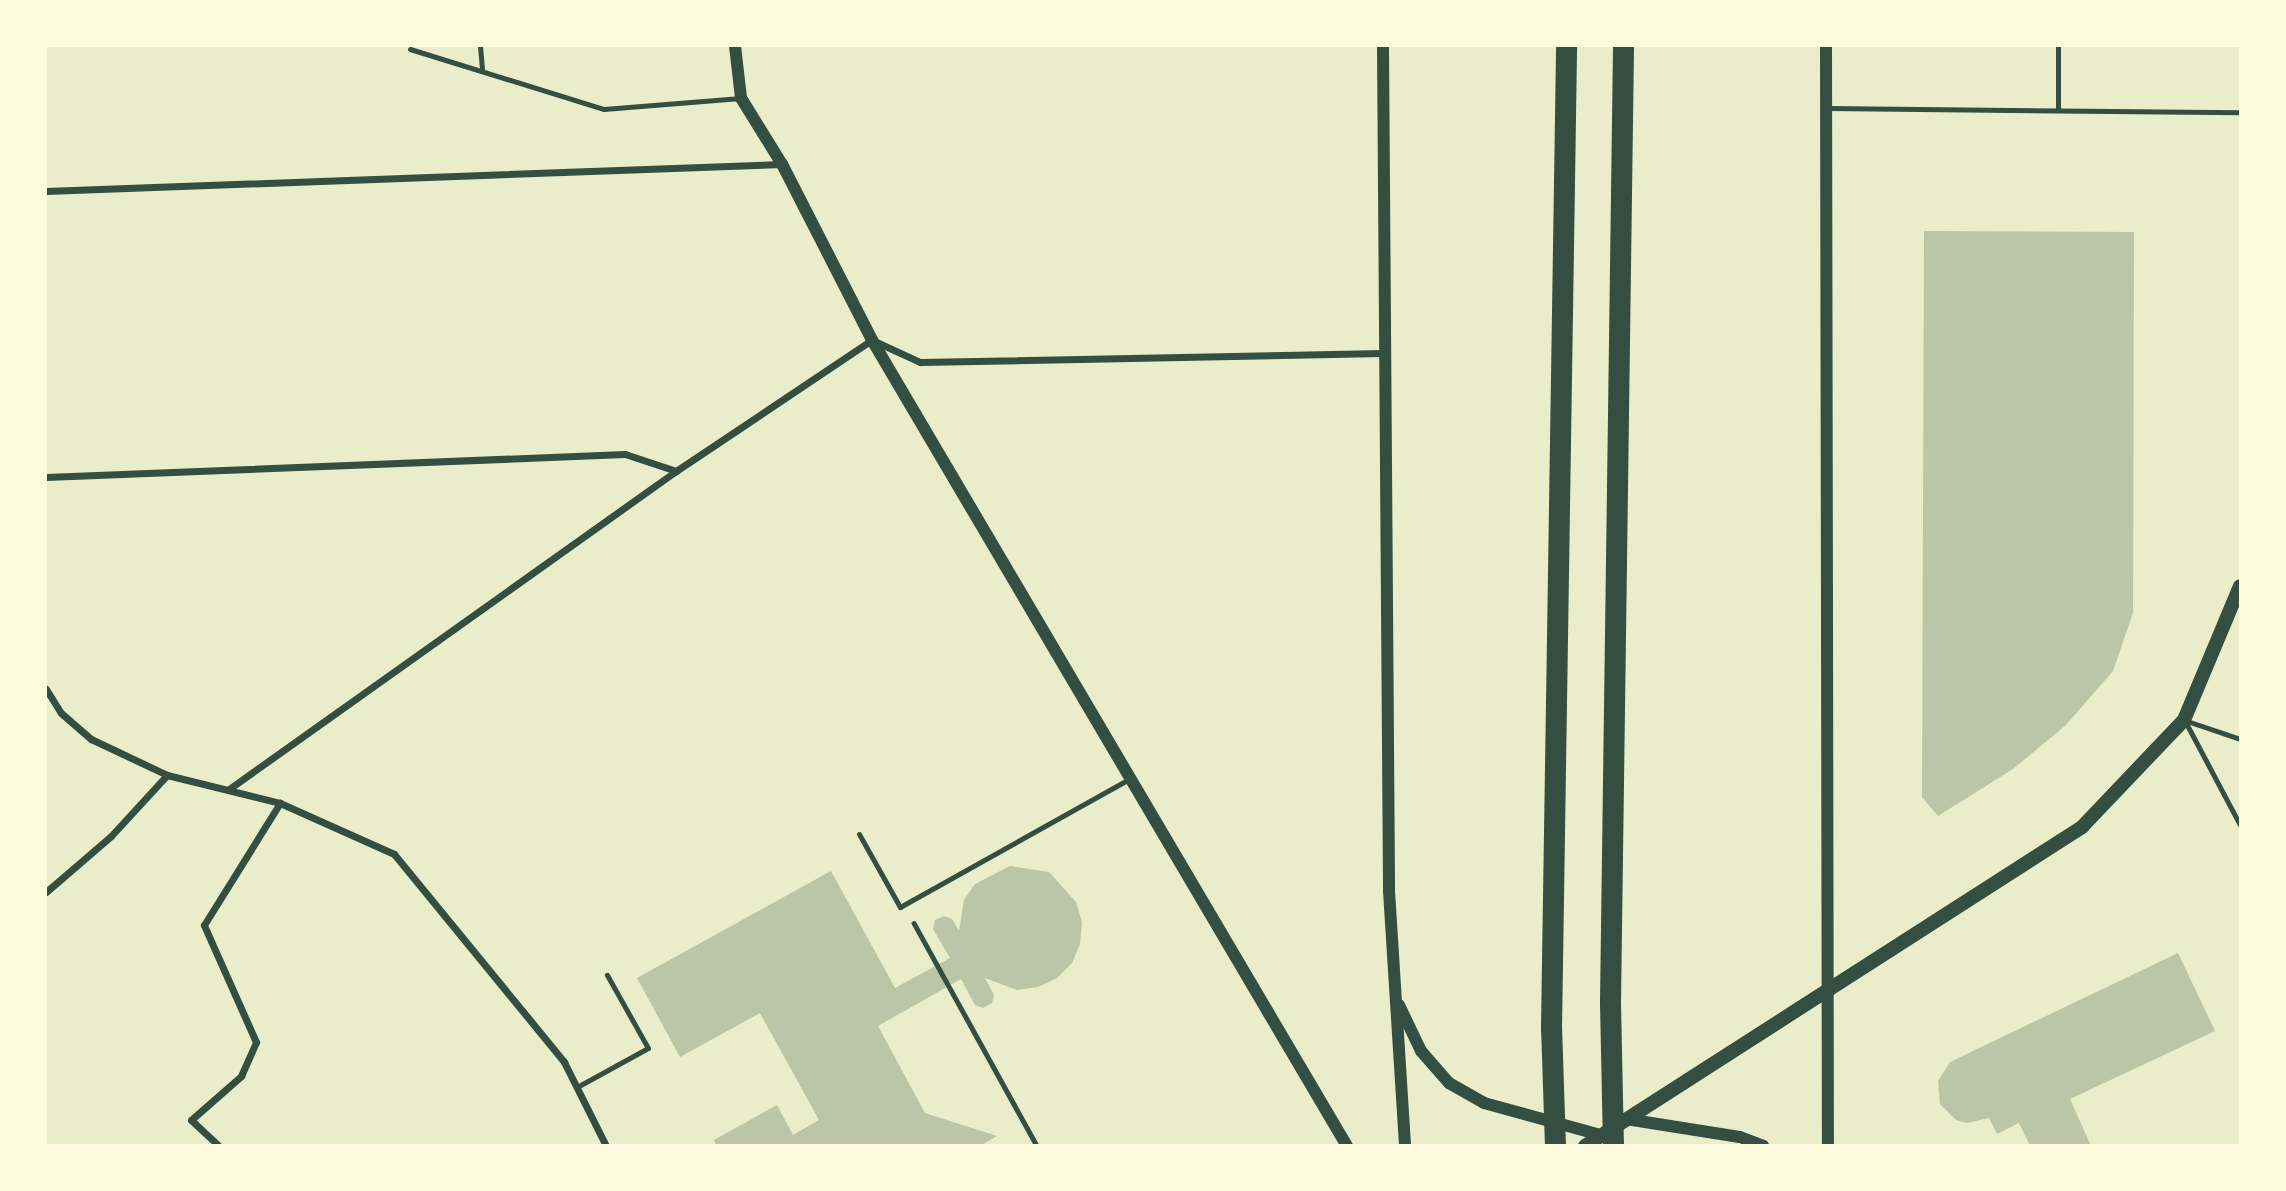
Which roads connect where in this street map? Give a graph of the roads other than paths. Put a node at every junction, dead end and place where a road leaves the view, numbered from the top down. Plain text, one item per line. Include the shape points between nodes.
1 (480, 46) edge
2 (735, 46) edge
3 (1382, 46) edge
4 (1566, 46) edge
5 (1623, 46) edge
6 (1826, 46) edge
7 (2059, 46) edge
8 (410, 49) dead end
9 (482, 71) junction
10 (741, 98) junction
11 (1826, 108) junction
12 (2058, 110) junction
13 (2241, 112) edge
14 (782, 164) junction
15 (46, 191) edge
16 (872, 340) junction
17 (1383, 353) junction
18 (676, 471) junction
19 (46, 477) edge
20 (2241, 586) edge
21 (46, 689) edge
22 (2184, 720) junction
23 (2241, 739) edge
24 (167, 775) junction
25 (1131, 778) junction
26 (229, 789) junction
27 (280, 803) junction
28 (2241, 825) edge
29 (859, 834) dead end
30 (46, 892) edge
31 (607, 975) dead end
32 (1827, 988) junction
33 (1396, 998) junction
34 (577, 1087) junction
35 (1626, 1119) junction
36 (1607, 1140) edge
37 (219, 1146) edge
38 (606, 1146) edge
39 (1347, 1146) edge
40 (1405, 1146) edge
41 (1555, 1146) edge
42 (1585, 1146) edge
43 (1763, 1146) edge
44 (1828, 1146) edge

1 - 9 lane
2 - 10 street
3 - 17 street
4 - 41 highway via 1551,1028
5 - 36 highway
6 - 11 street
7 - 12 lane
8 - 9 lane
9 - 10 lane via 604,109
10 - 14 street
11 - 12 lane
11 - 32 street
12 - 13 lane
14 - 15 street
14 - 16 street
16 - 17 street via 919,362
16 - 18 street
16 - 25 street
17 - 33 street via 1390,891
18 - 19 street via 625,454
18 - 26 street
20 - 22 main road
21 - 24 street via 61,713 91,739
22 - 23 lane
22 - 28 lane
22 - 32 main road via 2082,827
24 - 26 street
24 - 30 street via 111,836
25 - 29 lane via 900,907
25 - 39 street
26 - 27 street
27 - 34 street via 394,854 564,1062
27 - 37 street via 204,925 256,1042 241,1076 191,1120
31 - 34 lane via 648,1048
32 - 35 main road
32 - 44 street
33 - 36 street via 1421,1051 1449,1083 1484,1103
33 - 40 street
34 - 38 street
35 - 36 main road
35 - 43 street via 1740,1137
36 - 42 main road

